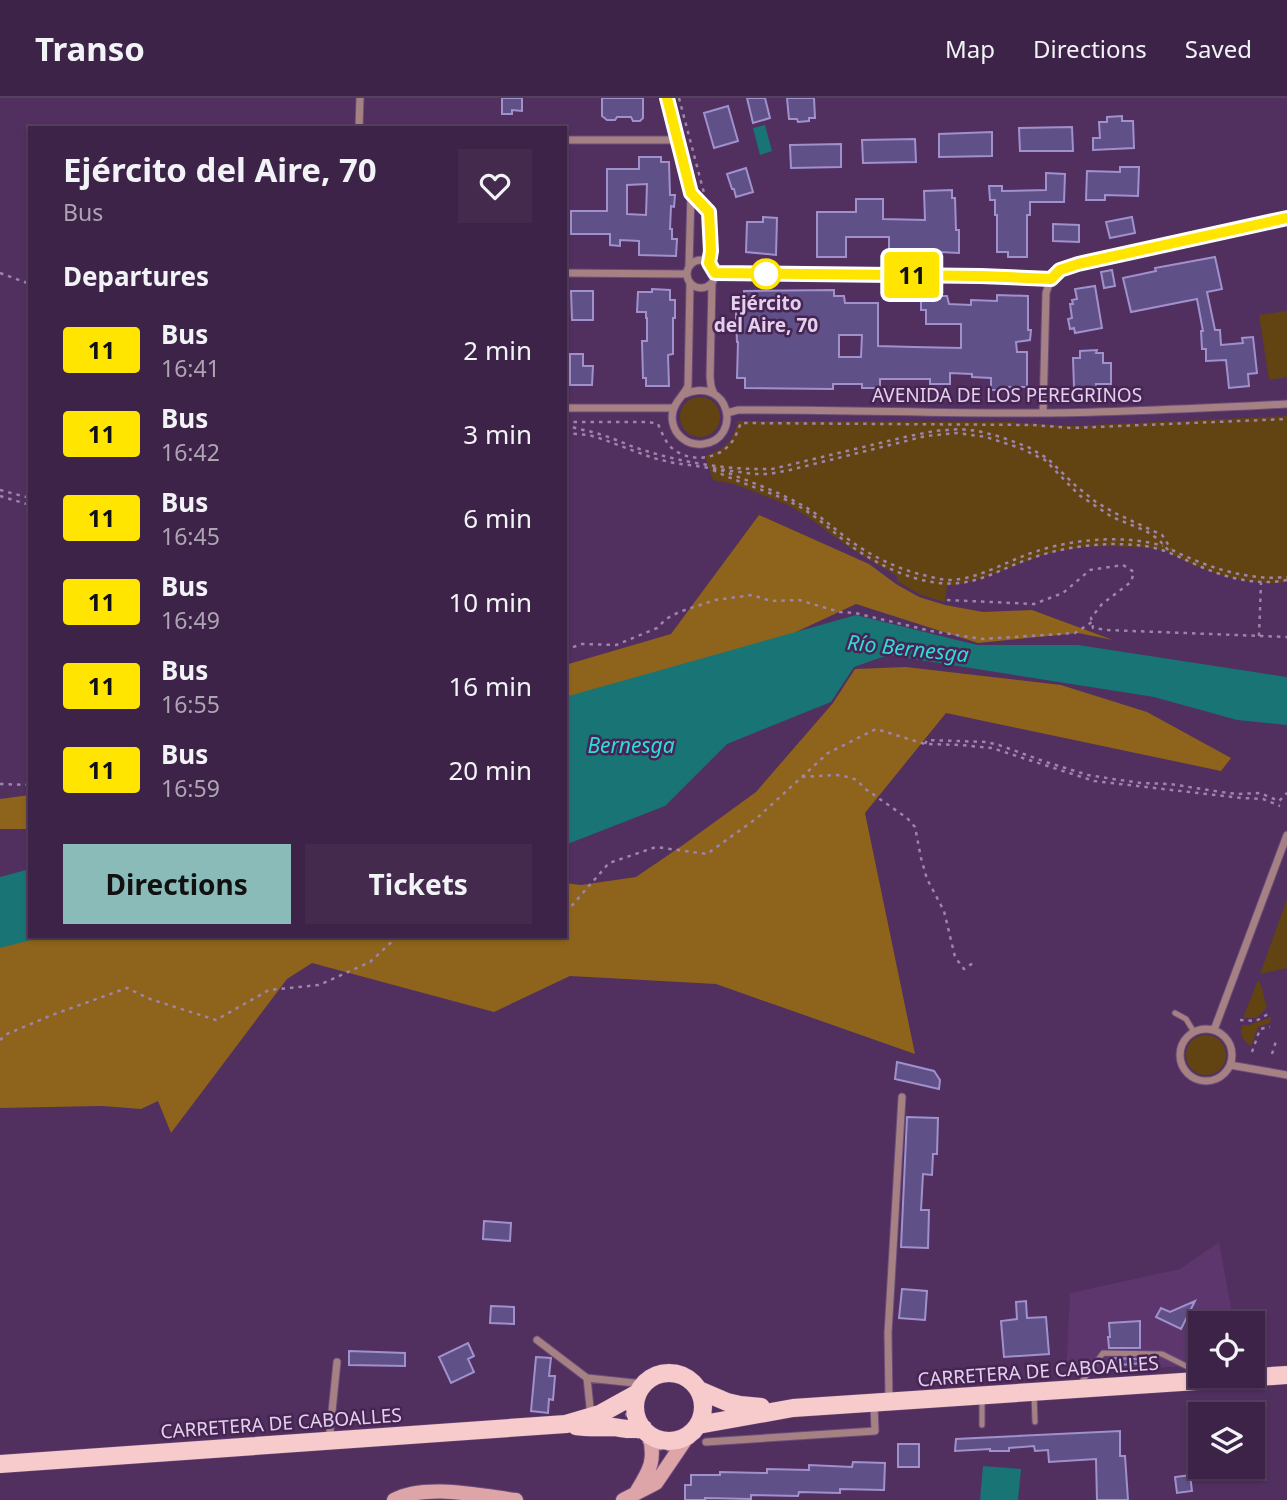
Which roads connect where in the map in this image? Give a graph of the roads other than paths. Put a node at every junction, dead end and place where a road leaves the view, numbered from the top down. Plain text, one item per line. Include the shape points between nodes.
1 (360, 98) edge
2 (667, 98) edge
3 (359, 126) edge
4 (567, 140) edge
5 (678, 141) junction
6 (691, 193) junction
7 (1287, 218) edge
8 (709, 263) junction
9 (688, 270) junction
10 (567, 273) edge
11 (715, 273) junction
12 (1051, 279) junction
13 (712, 283) junction
14 (690, 284) junction
15 (685, 394) junction
16 (714, 394) junction
17 (1287, 404) edge
18 (567, 408) edge
19 (674, 408) junction
20 (727, 413) junction
21 (1044, 413) junction
22 (1287, 835) edge
23 (1175, 1013) dead end
24 (1214, 1030) junction
25 (1194, 1032) junction
26 (1230, 1065) junction
27 (1287, 1075) edge
28 (902, 1097) dead end
29 (537, 1339) dead end
30 (337, 1362) dead end
31 (1188, 1367) edge
32 (1265, 1375) edge
33 (1287, 1375) edge
34 (587, 1378) junction
35 (1188, 1378) edge
36 (1075, 1389) junction
37 (636, 1390) junction
38 (703, 1392) junction
39 (1034, 1392) junction
40 (982, 1395) junction
41 (881, 1403) junction
42 (793, 1408) junction
43 (591, 1417) junction
44 (1035, 1422) dead end
45 (566, 1424) junction
46 (982, 1425) dead end
47 (696, 1434) junction
48 (644, 1435) junction
49 (329, 1441) junction
50 (0, 1464) edge
51 (629, 1497) edge
52 (394, 1500) edge
53 (516, 1500) edge

1 - 3 street
2 - 5 street
4 - 5 street
5 - 6 street
6 - 8 street via 709,212
6 - 9 street
7 - 12 street via 1078,264
8 - 9 street via 692,262
8 - 11 street
9 - 10 street
9 - 14 street
11 - 12 street
11 - 13 street
12 - 21 street via 1046,293
13 - 14 street via 704,288
13 - 16 street via 710,377
14 - 15 street
15 - 16 street via 705,390
15 - 19 street
16 - 20 street
17 - 21 street, AVENIDA DE LOS PEREGRINOS
18 - 19 street
19 - 20 street via 672,417 679,436 697,444 706,444 723,432
20 - 21 street, AVENIDA DE LOS PEREGRINOS
22 - 24 street
23 - 25 lane via 1186,1019
24 - 25 street
24 - 26 street via 1230,1044
25 - 26 street via 1181,1045 1185,1071 1209,1081
26 - 27 street
28 - 41 street
29 - 34 street
30 - 49 street
31 - 36 lane via 1162,1354 1103,1353
32 - 33 main road, CARRETERA DE CABOALLES
34 - 37 street
34 - 43 street
35 - 36 main road, CARRETERA DE CABOALLES
36 - 39 main road, CARRETERA DE CABOALLES
37 - 38 main road via 666,1373 685,1377
37 - 43 main road, CARRETERA DE CABOALLES
37 - 48 main road via 636,1415
38 - 42 main road, CARRETERA DE CABOALLES via 740,1405
38 - 47 main road
39 - 40 main road, CARRETERA DE CABOALLES
39 - 44 lane
40 - 41 main road, CARRETERA DE CABOALLES
40 - 46 lane
41 - 42 main road, CARRETERA DE CABOALLES
41 - 47 street via 875,1431
42 - 47 main road, CARRETERA DE CABOALLES
43 - 45 main road, CARRETERA DE CABOALLES
45 - 48 main road, CARRETERA DE CABOALLES via 614,1427
45 - 49 main road, CARRETERA DE CABOALLES
47 - 48 main road via 677,1440
47 - 51 street via 656,1483
48 - 51 street via 653,1460
49 - 50 main road, CARRETERA DE CABOALLES
52 - 53 street via 436,1491

